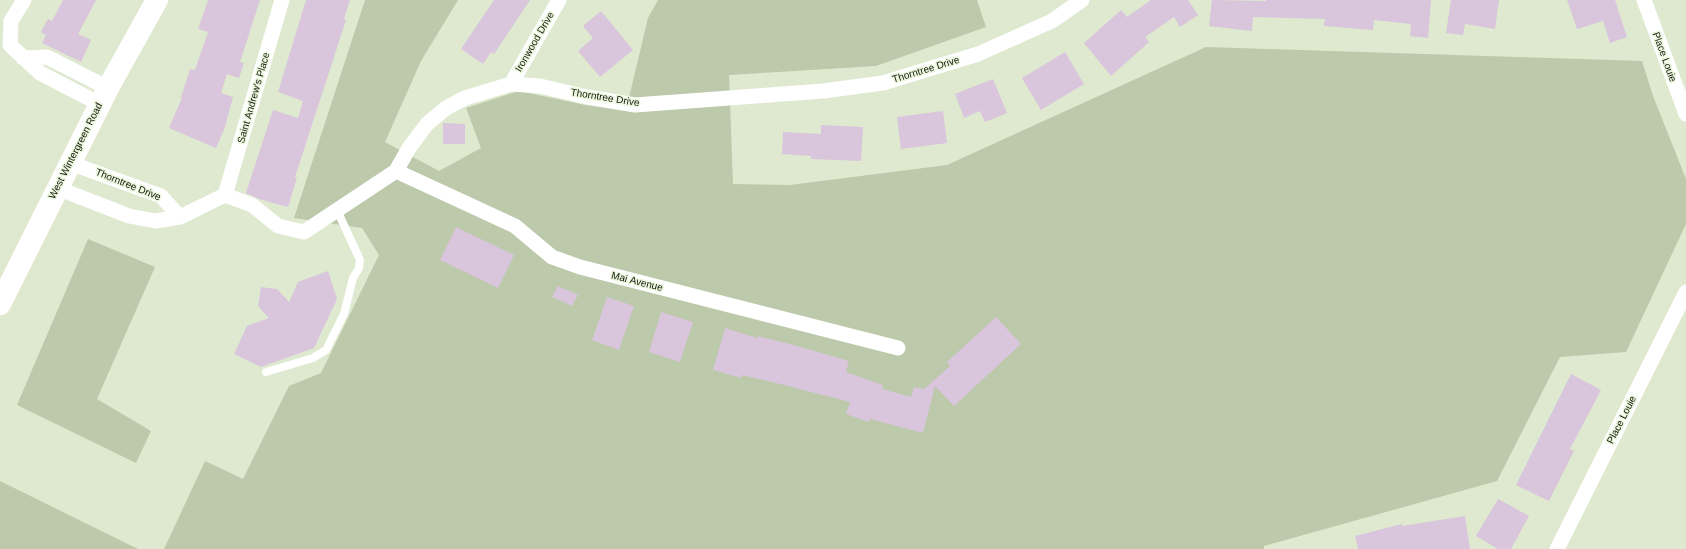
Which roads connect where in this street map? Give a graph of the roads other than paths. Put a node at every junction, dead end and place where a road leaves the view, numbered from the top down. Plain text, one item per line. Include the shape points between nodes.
1 (24, 0) edge
2 (157, 0) edge
3 (282, 0) edge
4 (560, 0) edge
5 (1082, 0) edge
6 (1644, 0) edge
7 (511, 84) junction
8 (104, 96) junction
9 (1686, 114) edge
10 (70, 162) junction
11 (396, 171) junction
12 (57, 188) junction
13 (225, 195) junction
14 (338, 210) junction
15 (180, 217) junction
16 (1686, 292) edge
17 (0, 304) edge
18 (898, 348) dead end
19 (266, 372) dead end
20 (1557, 549) edge

1 - 8 street via 11,21 10,45 40,73
2 - 8 main road, West Wintergreen Road
3 - 13 street, Saint Andrew's Place
4 - 7 street, Ironwood Drive
5 - 7 street, Thorntree Drive via 1052,21 978,54 883,83 823,91 635,104 587,97 540,86
6 - 9 street, Place Louie
7 - 11 street, Thorntree Drive via 464,98 446,108 427,124
8 - 10 main road, West Wintergreen Road
10 - 12 main road, West Wintergreen Road
10 - 15 street, Thorntree Drive via 161,196
11 - 14 street, Thorntree Drive
11 - 18 street, Mai Avenue via 514,226 552,257 580,267
12 - 15 street via 129,216 155,221
12 - 17 main road, West Wintergreen Road
13 - 14 street, Thorntree Drive via 252,205 278,226 304,232
13 - 15 street
14 - 19 lane via 360,260 344,314 326,350 313,358
16 - 20 street, Place Louie

